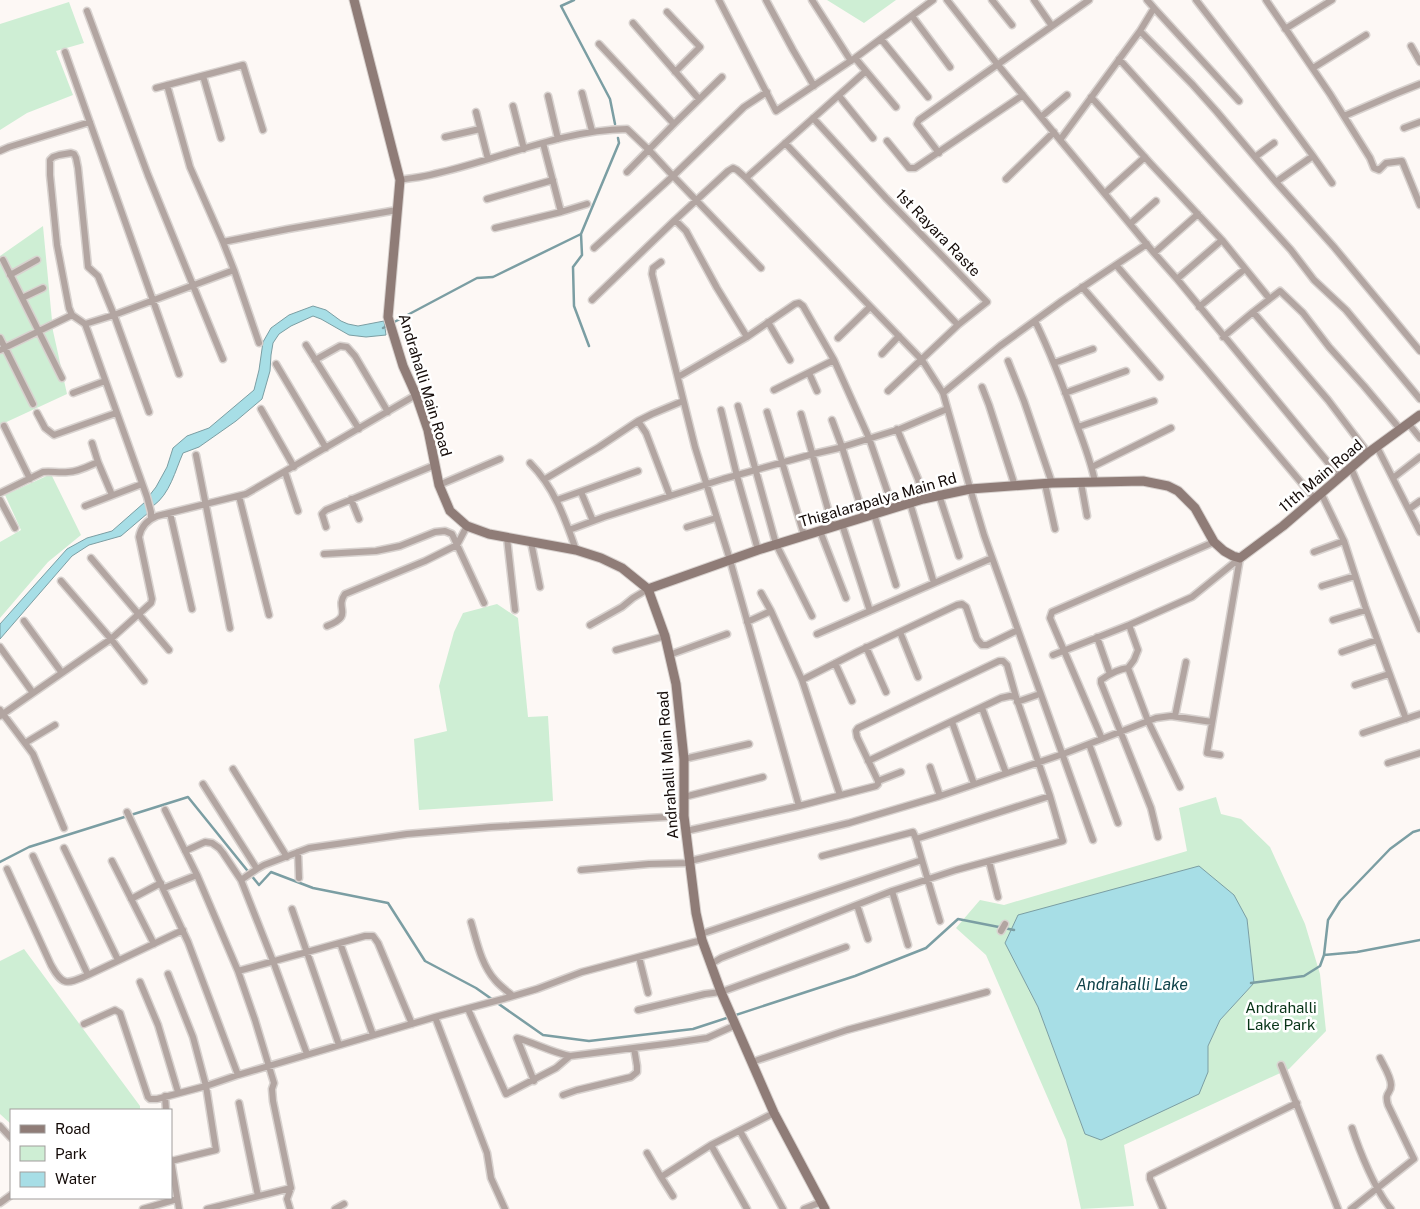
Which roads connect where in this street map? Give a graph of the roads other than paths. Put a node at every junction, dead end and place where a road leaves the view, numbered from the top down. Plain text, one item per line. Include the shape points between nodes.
1 (354, 0) edge
2 (718, 0) edge
3 (766, 0) edge
4 (812, 0) edge
5 (933, 0) edge
6 (947, 0) edge
7 (992, 0) edge
8 (1034, 0) edge
9 (1147, 0) edge
10 (1196, 0) edge
11 (1266, 0) edge
12 (1332, 0) edge
13 (1085, 1) edge
14 (1154, 8) junction
15 (87, 11) dead end
16 (667, 12) dead end
17 (912, 16) junction
18 (633, 23) dead end
19 (1012, 25) dead end
20 (1052, 26) junction
21 (1286, 29) junction
22 (1140, 31) junction
23 (1366, 35) dead end
24 (881, 39) junction
25 (599, 44) dead end
26 (1411, 46) dead end
27 (65, 52) dead end
28 (1119, 59) junction
29 (853, 60) junction
30 (1420, 62) edge
31 (998, 65) junction
32 (950, 67) dead end
33 (1313, 68) junction
34 (866, 71) junction
35 (675, 72) junction
36 (203, 76) junction
37 (722, 77) dead end
38 (1420, 84) edge
39 (167, 85) junction
40 (814, 86) junction
41 (156, 88) dead end
42 (767, 92) junction
43 (582, 93) dead end
44 (1023, 95) junction
45 (1067, 95) dead end
46 (548, 96) dead end
47 (838, 96) junction
48 (928, 97) dead end
49 (1091, 98) junction
50 (699, 99) junction
51 (1239, 101) dead end
52 (513, 106) dead end
53 (896, 107) dead end
54 (476, 112) dead end
55 (1344, 116) junction
56 (1040, 117) junction
57 (813, 118) junction
58 (90, 122) junction
59 (1420, 122) edge
60 (674, 124) junction
61 (1404, 128) dead end
62 (480, 129) junction
63 (263, 130) dead end
64 (592, 131) junction
65 (1054, 132) junction
66 (445, 137) dead end
67 (221, 138) dead end
68 (873, 138) dead end
69 (558, 139) junction
70 (1060, 140) junction
71 (887, 141) dead end
72 (543, 143) junction
73 (785, 143) junction
74 (1274, 143) dead end
75 (524, 149) junction
76 (649, 150) junction
77 (0, 151) edge
78 (939, 153) junction
79 (1255, 156) junction
80 (1313, 156) junction
81 (1145, 157) junction
82 (488, 159) junction
83 (628, 172) dead end
84 (673, 176) junction
85 (746, 178) junction
86 (1006, 179) dead end
87 (400, 180) junction
88 (553, 180) junction
89 (1276, 182) junction
90 (1332, 183) dead end
91 (1105, 193) junction
92 (487, 199) dead end
93 (697, 200) junction
94 (1156, 201) dead end
95 (587, 204) dead end
96 (1420, 205) edge
97 (397, 210) junction
98 (561, 212) junction
99 (1198, 214) junction
100 (675, 220) junction
101 (1130, 224) junction
102 (495, 228) dead end
103 (1222, 240) junction
104 (224, 242) junction
105 (1146, 244) junction
106 (594, 248) dead end
107 (1154, 253) junction
108 (3, 260) dead end
109 (37, 260) dead end
110 (661, 262) dead end
111 (1116, 265) junction
112 (762, 268) dead end
113 (1245, 268) junction
114 (234, 270) junction
115 (10, 274) junction
116 (1177, 279) junction
117 (193, 286) junction
118 (1082, 287) junction
119 (43, 288) dead end
120 (22, 298) junction
121 (1269, 298) junction
122 (592, 300) dead end
123 (153, 301) junction
124 (870, 307) junction
125 (1199, 307) junction
126 (1253, 312) junction
127 (72, 315) junction
128 (114, 315) junction
129 (1035, 321) junction
130 (768, 322) junction
131 (85, 324) junction
132 (958, 325) junction
133 (38, 331) junction
134 (747, 336) junction
135 (899, 336) junction
136 (1224, 337) junction
137 (0, 338) edge
138 (838, 338) dead end
139 (259, 343) dead end
140 (306, 345) dead end
141 (2, 349) edge
142 (1093, 349) dead end
143 (1420, 351) edge
144 (882, 354) dead end
145 (223, 360) dead end
146 (316, 360) junction
147 (790, 360) dead end
148 (834, 360) junction
149 (922, 360) junction
150 (1008, 361) dead end
151 (1054, 363) junction
152 (276, 364) dead end
153 (1126, 371) dead end
154 (808, 373) junction
155 (179, 374) dead end
156 (678, 377) junction
157 (1160, 377) dead end
158 (62, 378) dead end
159 (105, 381) junction
160 (982, 387) dead end
161 (774, 390) dead end
162 (817, 391) dead end
163 (888, 391) dead end
164 (73, 393) dead end
165 (944, 393) junction
166 (1065, 393) junction
167 (416, 395) junction
168 (1420, 399) edge
169 (1154, 401) dead end
170 (683, 402) junction
171 (34, 404) dead end
172 (738, 406) dead end
173 (261, 409) dead end
174 (947, 409) junction
175 (721, 410) dead end
176 (149, 412) dead end
177 (388, 412) junction
178 (767, 412) dead end
179 (37, 413) dead end
180 (116, 413) junction
181 (801, 414) dead end
182 (1420, 415) edge
183 (832, 420) dead end
184 (638, 421) junction
185 (1408, 423) junction
186 (4, 426) dead end
187 (1078, 427) junction
188 (1171, 428) dead end
189 (359, 429) junction
190 (898, 429) junction
191 (1400, 429) junction
192 (869, 438) junction
193 (1420, 438) edge
194 (92, 443) dead end
195 (842, 447) junction
196 (1377, 447) junction
197 (326, 448) junction
198 (1368, 453) junction
199 (813, 454) junction
200 (196, 456) dead end
201 (1420, 457) edge
202 (500, 459) dead end
203 (98, 462) junction
204 (530, 463) dead end
205 (782, 463) junction
206 (435, 464) junction
207 (294, 467) junction
208 (1092, 467) junction
209 (1351, 468) junction
210 (756, 470) junction
211 (638, 471) dead end
212 (285, 472) junction
213 (737, 476) junction
214 (1340, 477) junction
215 (1393, 478) junction
216 (30, 479) junction
217 (544, 479) junction
218 (1095, 482) junction
219 (1049, 483) junction
220 (1081, 483) junction
221 (142, 484) junction
222 (439, 485) junction
223 (706, 485) junction
224 (1015, 486) junction
225 (970, 489) junction
226 (581, 492) junction
227 (0, 493) edge
228 (112, 495) junction
229 (939, 495) junction
230 (239, 496) junction
231 (670, 496) junction
232 (1318, 496) junction
233 (351, 499) junction
234 (923, 499) junction
235 (0, 500) edge
236 (557, 500) junction
237 (1420, 501) edge
238 (910, 503) junction
239 (205, 504) junction
240 (86, 506) dead end
241 (892, 508) junction
242 (1409, 509) junction
243 (298, 510) dead end
244 (170, 513) junction
245 (874, 514) junction
246 (151, 515) junction
247 (1087, 516) dead end
248 (864, 517) junction
249 (716, 518) junction
250 (359, 519) dead end
251 (593, 522) junction
252 (842, 524) junction
253 (467, 526) junction
254 (326, 527) dead end
255 (833, 527) junction
256 (14, 528) dead end
257 (687, 528) dead end
258 (1055, 529) dead end
259 (569, 530) junction
260 (820, 531) junction
261 (1420, 532) edge
262 (804, 535) junction
263 (507, 538) junction
264 (1344, 541) junction
265 (531, 542) junction
266 (1214, 542) junction
267 (457, 544) junction
268 (776, 544) junction
269 (576, 550) junction
270 (758, 550) junction
271 (1314, 552) dead end
272 (324, 554) dead end
273 (959, 556) dead end
274 (91, 558) dead end
275 (992, 558) junction
276 (1240, 558) junction
277 (730, 560) junction
278 (1355, 576) junction
279 (61, 581) dead end
280 (934, 583) junction
281 (896, 584) dead end
282 (1322, 586) dead end
283 (540, 587) dead end
284 (648, 590) junction
285 (761, 593) dead end
286 (846, 598) dead end
287 (484, 603) dead end
288 (192, 609) dead end
289 (515, 610) dead end
290 (1366, 610) junction
291 (771, 611) junction
292 (870, 611) junction
293 (138, 614) junction
294 (269, 615) dead end
295 (812, 616) dead end
296 (1418, 618) edge
297 (1333, 620) dead end
298 (24, 621) dead end
299 (746, 622) junction
300 (590, 625) dead end
301 (1129, 625) junction
302 (327, 626) dead end
303 (230, 628) dead end
304 (1420, 628) edge
305 (1018, 630) junction
306 (900, 632) junction
307 (727, 634) dead end
308 (817, 634) dead end
309 (665, 636) junction
310 (1097, 636) junction
311 (111, 639) junction
312 (1377, 640) junction
313 (866, 647) junction
314 (0, 648) edge
315 (169, 650) dead end
316 (616, 650) dead end
317 (1064, 650) junction
318 (1342, 652) dead end
319 (669, 654) junction
320 (1053, 655) dead end
321 (1186, 662) dead end
322 (835, 663) junction
323 (1128, 668) junction
324 (62, 673) junction
325 (1110, 674) junction
326 (1389, 674) junction
327 (918, 677) dead end
328 (802, 680) junction
329 (144, 681) dead end
330 (1355, 685) dead end
331 (886, 692) dead end
332 (33, 693) junction
333 (1036, 695) dead end
334 (1017, 700) junction
335 (852, 701) dead end
336 (982, 708) junction
337 (1, 714) edge
338 (1420, 714) edge
339 (1175, 716) junction
340 (1406, 719) junction
341 (1148, 721) junction
342 (952, 722) junction
343 (1212, 722) junction
344 (55, 725) dead end
345 (1121, 732) junction
346 (1364, 732) dead end
347 (1102, 739) junction
348 (25, 743) junction
349 (749, 744) dead end
350 (1089, 744) junction
351 (1420, 753) edge
352 (1063, 754) junction
353 (1220, 755) dead end
354 (684, 759) junction
355 (868, 761) junction
356 (1039, 762) junction
357 (1388, 763) dead end
358 (930, 767) dead end
359 (234, 770) dead end
360 (901, 772) dead end
361 (1006, 773) junction
362 (763, 777) dead end
363 (878, 781) junction
364 (203, 784) dead end
365 (974, 784) junction
366 (1180, 787) dead end
367 (840, 795) junction
368 (940, 796) junction
369 (1050, 796) junction
370 (684, 797) junction
371 (799, 806) junction
372 (165, 810) dead end
373 (129, 816) dead end
374 (684, 816) junction
375 (1118, 824) dead end
376 (64, 828) dead end
377 (686, 831) junction
378 (1158, 837) dead end
379 (916, 839) junction
380 (1093, 840) dead end
381 (64, 848) dead end
382 (185, 851) junction
383 (298, 852) junction
384 (33, 856) dead end
385 (822, 856) dead end
386 (287, 857) junction
387 (922, 860) junction
388 (112, 861) dead end
389 (989, 861) junction
390 (690, 862) junction
391 (8, 869) dead end
392 (581, 870) dead end
393 (249, 874) junction
394 (197, 875) junction
395 (298, 878) dead end
396 (927, 879) junction
397 (162, 886) junction
398 (892, 891) junction
399 (998, 897) dead end
400 (131, 899) junction
401 (857, 904) junction
402 (292, 909) dead end
403 (940, 921) dead end
404 (471, 922) dead end
405 (183, 930) junction
406 (702, 937) junction
407 (868, 939) dead end
408 (340, 943) junction
409 (154, 944) junction
410 (908, 945) dead end
411 (846, 946) dead end
412 (307, 953) junction
413 (639, 957) junction
414 (118, 960) junction
415 (273, 961) junction
416 (711, 964) junction
417 (238, 971) junction
418 (168, 974) dead end
419 (88, 975) junction
420 (140, 982) dead end
421 (721, 992) junction
422 (987, 992) dead end
423 (648, 993) dead end
424 (513, 996) junction
425 (468, 1008) junction
426 (638, 1010) dead end
427 (435, 1017) junction
428 (733, 1019) junction
429 (84, 1024) dead end
430 (412, 1024) junction
431 (374, 1035) junction
432 (340, 1045) junction
433 (634, 1048) junction
434 (307, 1054) junction
435 (570, 1056) junction
436 (1380, 1058) dead end
437 (752, 1062) junction
438 (270, 1065) junction
439 (1281, 1065) dead end
440 (238, 1075) junction
441 (534, 1081) junction
442 (206, 1086) junction
443 (178, 1092) junction
444 (563, 1095) dead end
445 (165, 1096) junction
446 (239, 1103) dead end
447 (1297, 1103) junction
448 (166, 1109) edge
449 (774, 1113) junction
450 (0, 1126) edge
451 (1352, 1128) dead end
452 (740, 1131) junction
453 (10, 1137) edge
454 (712, 1145) junction
455 (647, 1153) dead end
456 (172, 1161) edge
457 (172, 1167) edge
458 (661, 1177) junction
459 (290, 1188) junction
460 (1378, 1188) junction
461 (258, 1196) junction
462 (673, 1196) dead end
463 (177, 1199) junction
464 (344, 1204) dead end
465 (824, 1206) edge
466 (143, 1209) edge
467 (179, 1209) edge
468 (207, 1209) edge
469 (290, 1209) edge
470 (335, 1209) edge
471 (505, 1209) edge
472 (746, 1209) edge
473 (782, 1209) edge
474 (804, 1209) edge
475 (1163, 1209) edge
476 (1338, 1209) edge
477 (1351, 1209) edge
478 (1391, 1209) edge

1 - 87 main road, Andrahalli Main Road
2 - 42 street
3 - 40 street
4 - 29 street
5 - 17 street
6 - 31 street
7 - 19 street
8 - 20 street
9 - 14 street
10 - 80 street
11 - 21 street
12 - 21 street
13 - 20 street
14 - 22 street
14 - 51 street
15 - 117 street
16 - 35 street via 700,47
17 - 24 street
17 - 32 street
18 - 35 street
20 - 31 street
21 - 33 street
22 - 28 street
22 - 79 street
23 - 33 street
24 - 29 street
24 - 48 street
25 - 60 street
26 - 30 street
27 - 58 street
28 - 49 street
28 - 168 street via 1291,250 1314,280 1346,310
29 - 34 street
29 - 40 street
31 - 44 street
31 - 78 street via 919,120 917,124
33 - 55 street
34 - 47 street
34 - 53 street
35 - 50 street
36 - 39 street
36 - 63 street via 243,65
36 - 67 street
37 - 50 street
38 - 55 street
39 - 41 street
39 - 104 street via 190,166
40 - 42 street via 776,111
42 - 84 street via 744,106
43 - 64 street
44 - 56 street
44 - 78 street
45 - 56 street
46 - 69 street
47 - 57 street
47 - 68 street
49 - 70 street
49 - 81 street
50 - 60 street
52 - 75 street
54 - 62 street
55 - 96 street via 1374,168 1379,170 1386,163 1402,161
56 - 65 street
57 - 73 street
57 - 132 street, 1st Rayara Raste via 987,302
58 - 77 street
58 - 123 street
59 - 61 street
60 - 76 street
62 - 66 street
62 - 82 street
64 - 69 street
64 - 76 street via 627,129
65 - 70 street
65 - 86 street
69 - 72 street
70 - 91 street
71 - 78 street via 909,168 915,168
72 - 75 street
72 - 88 street
73 - 85 street
73 - 132 street
74 - 79 street
75 - 82 street
76 - 83 street
76 - 84 street
79 - 89 street
80 - 89 street
80 - 90 street
81 - 91 street
81 - 99 street
82 - 87 street
84 - 93 street
84 - 106 street
85 - 93 street via 733,168
85 - 124 street
87 - 97 main road, Andrahalli Main Road
88 - 92 street
88 - 98 street
89 - 143 street
91 - 101 street
93 - 100 street
93 - 112 street
94 - 101 street
95 - 98 street
97 - 104 street
97 - 167 main road, Andrahalli Main Road via 388,317
98 - 102 street
99 - 103 street
99 - 107 street
100 - 122 street
100 - 134 street via 686,231
101 - 105 street
103 - 113 street
103 - 116 street
104 - 114 street
105 - 107 street
105 - 111 street
107 - 116 street
108 - 115 street
109 - 115 street
110 - 156 street via 653,268 652,274
111 - 118 street
111 - 232 street
113 - 121 street
113 - 125 street
114 - 117 street
114 - 139 street
115 - 120 street
116 - 125 street
117 - 123 street
117 - 145 street
118 - 129 street
118 - 157 street
119 - 120 street
120 - 133 street
121 - 126 street
121 - 191 street via 1280,291 1303,313 1328,347
123 - 128 street
123 - 155 street
124 - 135 street
124 - 138 street
125 - 136 street
126 - 136 street
126 - 198 street via 1328,400
127 - 128 street via 57,245 50,175 50,160 71,153 78,168 88,267 98,276
127 - 131 street
127 - 133 street
128 - 131 street
128 - 176 street
129 - 151 street
129 - 165 street
130 - 134 street
130 - 147 street
130 - 148 street via 799,303
131 - 159 street
132 - 149 street, 1st Rayara Raste
133 - 141 street
133 - 158 street
134 - 156 street
135 - 144 street
135 - 149 street
136 - 214 street
137 - 141 street
140 - 146 street
141 - 171 street
142 - 151 street
146 - 177 street via 340,346 347,347
146 - 189 street
148 - 154 street
148 - 192 street
149 - 163 street, 1st Rayara Raste
149 - 165 street
150 - 219 street via 1024,400
151 - 166 street
152 - 197 street
153 - 166 street
154 - 161 street
154 - 162 street
156 - 170 street
159 - 164 street
159 - 180 street
160 - 224 street
165 - 174 street
166 - 187 street
167 - 177 street
167 - 206 main road, Andrahalli Main Road
169 - 187 street
170 - 184 street
170 - 223 street
172 - 210 street
173 - 207 street
174 - 190 street
174 - 225 street
175 - 213 street
177 - 189 street
178 - 205 street
179 - 180 street via 45,428 54,435
180 - 221 street
181 - 199 street
182 - 185 main road, 11th Main Road
183 - 195 street
184 - 217 street
184 - 231 street
185 - 191 main road, 11th Main Road
185 - 193 street
186 - 216 street
187 - 208 street
188 - 208 street
189 - 197 street
190 - 192 street
190 - 234 street
191 - 196 main road, 11th Main Road
192 - 195 street
192 - 241 street
194 - 203 street
195 - 199 street
195 - 248 street
196 - 198 main road, 11th Main Road
196 - 215 street
197 - 207 street
198 - 209 main road, 11th Main Road
199 - 205 street
199 - 255 street
200 - 239 street
201 - 215 street
202 - 222 street
203 - 216 street via 79,470 43,472
203 - 228 street
204 - 217 street
205 - 210 street
205 - 262 street
206 - 222 main road, Andrahalli Main Road
206 - 233 street
207 - 212 street
208 - 218 street
209 - 214 main road, 11th Main Road
209 - 296 street
210 - 213 street
210 - 268 street
211 - 226 street
212 - 230 street
212 - 243 street
213 - 223 street
213 - 270 street
214 - 232 main road, 11th Main Road
215 - 242 street
216 - 227 street
217 - 236 street
218 - 220 main road, Thigalarapalya Main Rd
218 - 266 main road, Thigalarapalya Main Rd via 1144,481 1178,491 1195,508
219 - 220 main road, Thigalarapalya Main Rd
219 - 224 main road, Thigalarapalya Main Rd
219 - 258 street
220 - 247 street
221 - 228 street
221 - 246 street
222 - 253 main road, Andrahalli Main Road via 450,511
223 - 231 street
223 - 249 street
224 - 225 main road, Thigalarapalya Main Rd
225 - 229 main road, Thigalarapalya Main Rd
225 - 275 street
226 - 236 street
226 - 251 street
228 - 240 street
229 - 234 main road, Thigalarapalya Main Rd
229 - 273 street
230 - 239 street
230 - 294 street
231 - 251 street
232 - 264 street
232 - 276 main road, 11th Main Road
233 - 250 street
233 - 254 street via 323,512
234 - 238 main road, Thigalarapalya Main Rd
235 - 256 street
236 - 259 street
237 - 242 street
238 - 241 main road, Thigalarapalya Main Rd
238 - 280 street
239 - 244 street
239 - 303 street
241 - 245 main road, Thigalarapalya Main Rd
242 - 261 street
244 - 246 street
244 - 288 street
245 - 248 main road, Thigalarapalya Main Rd
245 - 281 street
246 - 293 street via 140,530 139,538 152,599
248 - 252 main road, Thigalarapalya Main Rd
249 - 257 street
249 - 277 street
251 - 259 street
252 - 255 main road, Thigalarapalya Main Rd
252 - 292 street
253 - 263 main road, Andrahalli Main Road
253 - 267 street
255 - 260 main road, Thigalarapalya Main Rd
259 - 269 street
260 - 262 main road, Thigalarapalya Main Rd
260 - 286 street
262 - 268 main road, Thigalarapalya Main Rd
263 - 265 main road, Andrahalli Main Road
263 - 289 street
264 - 271 street
264 - 278 street
265 - 269 main road, Andrahalli Main Road
265 - 283 street
266 - 276 main road, Thigalarapalya Main Rd
266 - 317 street via 1052,612 1050,618
267 - 272 street via 452,534 445,531 382,550
267 - 287 street
267 - 302 street via 346,594 342,598 342,616
268 - 270 main road, Thigalarapalya Main Rd
268 - 295 street
269 - 284 main road, Andrahalli Main Road via 622,568
270 - 277 main road, Thigalarapalya Main Rd
274 - 293 street
275 - 280 street
275 - 305 street
276 - 301 street via 1192,597
276 - 343 street
277 - 284 main road, Thigalarapalya Main Rd
277 - 299 street
278 - 282 street
278 - 290 street
279 - 311 street
280 - 292 street
284 - 300 street
284 - 309 main road, Andrahalli Main Road
285 - 291 street
290 - 297 street
290 - 312 street
291 - 299 street
291 - 328 street
292 - 308 street
293 - 311 street
293 - 315 street
296 - 304 street
298 - 324 street
299 - 371 street
301 - 310 street
301 - 323 street via 1138,650
305 - 306 street via 982,645 962,604
305 - 352 street
306 - 313 street
306 - 327 street
307 - 319 street
309 - 316 street
309 - 319 main road, Andrahalli Main Road
310 - 317 street
310 - 325 street
311 - 324 street
311 - 329 street
312 - 318 street
312 - 326 street
313 - 322 street
313 - 331 street
314 - 332 street
317 - 320 street
317 - 347 street
319 - 354 main road, Andrahalli Main Road via 676,684
321 - 339 street
322 - 328 street
322 - 335 street
323 - 325 street
323 - 341 street
324 - 332 street
325 - 345 street via 1101,680 1101,684
326 - 330 street
326 - 340 street
328 - 367 street
332 - 337 street
333 - 334 street
334 - 336 street via 1010,696 1001,698
334 - 355 street via 1007,665 999,661 858,728 857,736
334 - 356 street
336 - 342 street
336 - 361 street
337 - 348 street
338 - 340 street
339 - 341 street
339 - 343 street
340 - 346 street
341 - 345 street
341 - 366 street
342 - 355 street
342 - 365 street
343 - 353 street via 1207,753
344 - 348 street
345 - 347 street
345 - 378 street via 1151,808
347 - 350 street
348 - 376 street via 33,754
349 - 354 street
350 - 352 street
350 - 375 street
351 - 357 street
352 - 356 street
352 - 380 street
354 - 370 main road, Andrahalli Main Road
355 - 363 street
356 - 361 street
356 - 369 street
358 - 368 street
359 - 386 street
360 - 363 street
361 - 365 street
362 - 370 street
363 - 367 street via 876,786
364 - 393 street
365 - 368 street
367 - 371 street
368 - 390 street via 850,823
369 - 379 street
369 - 389 street via 1064,841
370 - 374 main road, Andrahalli Main Road
371 - 377 street
372 - 382 street
373 - 397 street
374 - 377 main road, Andrahalli Main Road
374 - 383 street via 407,834
377 - 390 main road, Andrahalli Main Road
379 - 385 street via 913,832
379 - 387 street
381 - 414 street
382 - 393 street via 205,842 212,843
382 - 394 street
383 - 386 street
383 - 395 street
384 - 419 street
386 - 393 street
387 - 396 street
387 - 406 street
388 - 400 street
389 - 396 street
389 - 399 street
390 - 392 street
390 - 406 main road, Andrahalli Main Road
391 - 419 street via 58,979 65,982
393 - 415 street
394 - 397 street
394 - 417 street
396 - 398 street
396 - 403 street
397 - 400 street
397 - 405 street
398 - 401 street
398 - 410 street
400 - 409 street
401 - 407 street
401 - 416 street
402 - 412 street
404 - 424 street via 487,968
405 - 409 street
405 - 440 street
406 - 413 street
406 - 416 main road, Andrahalli Main Road
408 - 412 street
408 - 430 street via 373,936
408 - 431 street
409 - 414 street
411 - 421 street
412 - 415 street
412 - 432 street
413 - 423 street
413 - 424 street via 582,972
414 - 419 street
415 - 417 street
415 - 434 street
416 - 421 main road, Andrahalli Main Road
417 - 438 street
418 - 442 street via 193,1037
420 - 443 street via 158,1025
421 - 426 street
421 - 428 main road, Andrahalli Main Road
422 - 437 street via 850,1029
424 - 425 street
425 - 427 street
425 - 441 street via 506,1094
427 - 430 street
427 - 471 street via 487,1153 491,1178
428 - 433 street via 707,1038
428 - 437 main road, Andrahalli Main Road
429 - 445 street via 115,1010 120,1012 148,1097
430 - 431 street
431 - 432 street
432 - 434 street
433 - 435 street
433 - 444 street via 637,1072 631,1077
434 - 438 street
435 - 441 street
435 - 441 street via 556,1054 517,1038
436 - 460 street via 1391,1085 1386,1098 1388,1105 1414,1159
437 - 449 main road, Andrahalli Main Road
438 - 440 street
438 - 459 street via 273,1100
439 - 447 street
440 - 442 street
442 - 443 street
442 - 456 street via 216,1150
443 - 445 street
445 - 448 street
446 - 461 street
447 - 475 street via 1150,1175
447 - 476 street
449 - 452 street
449 - 465 main road, Andrahalli Main Road
450 - 453 street
451 - 460 street
452 - 454 street
452 - 473 street
454 - 458 street
454 - 472 street
455 - 458 street
457 - 463 street
458 - 462 street
459 - 461 street
459 - 469 street via 287,1200
460 - 477 street
460 - 478 street
461 - 468 street
463 - 466 street
463 - 467 street
464 - 470 street
465 - 474 street via 816,1204

